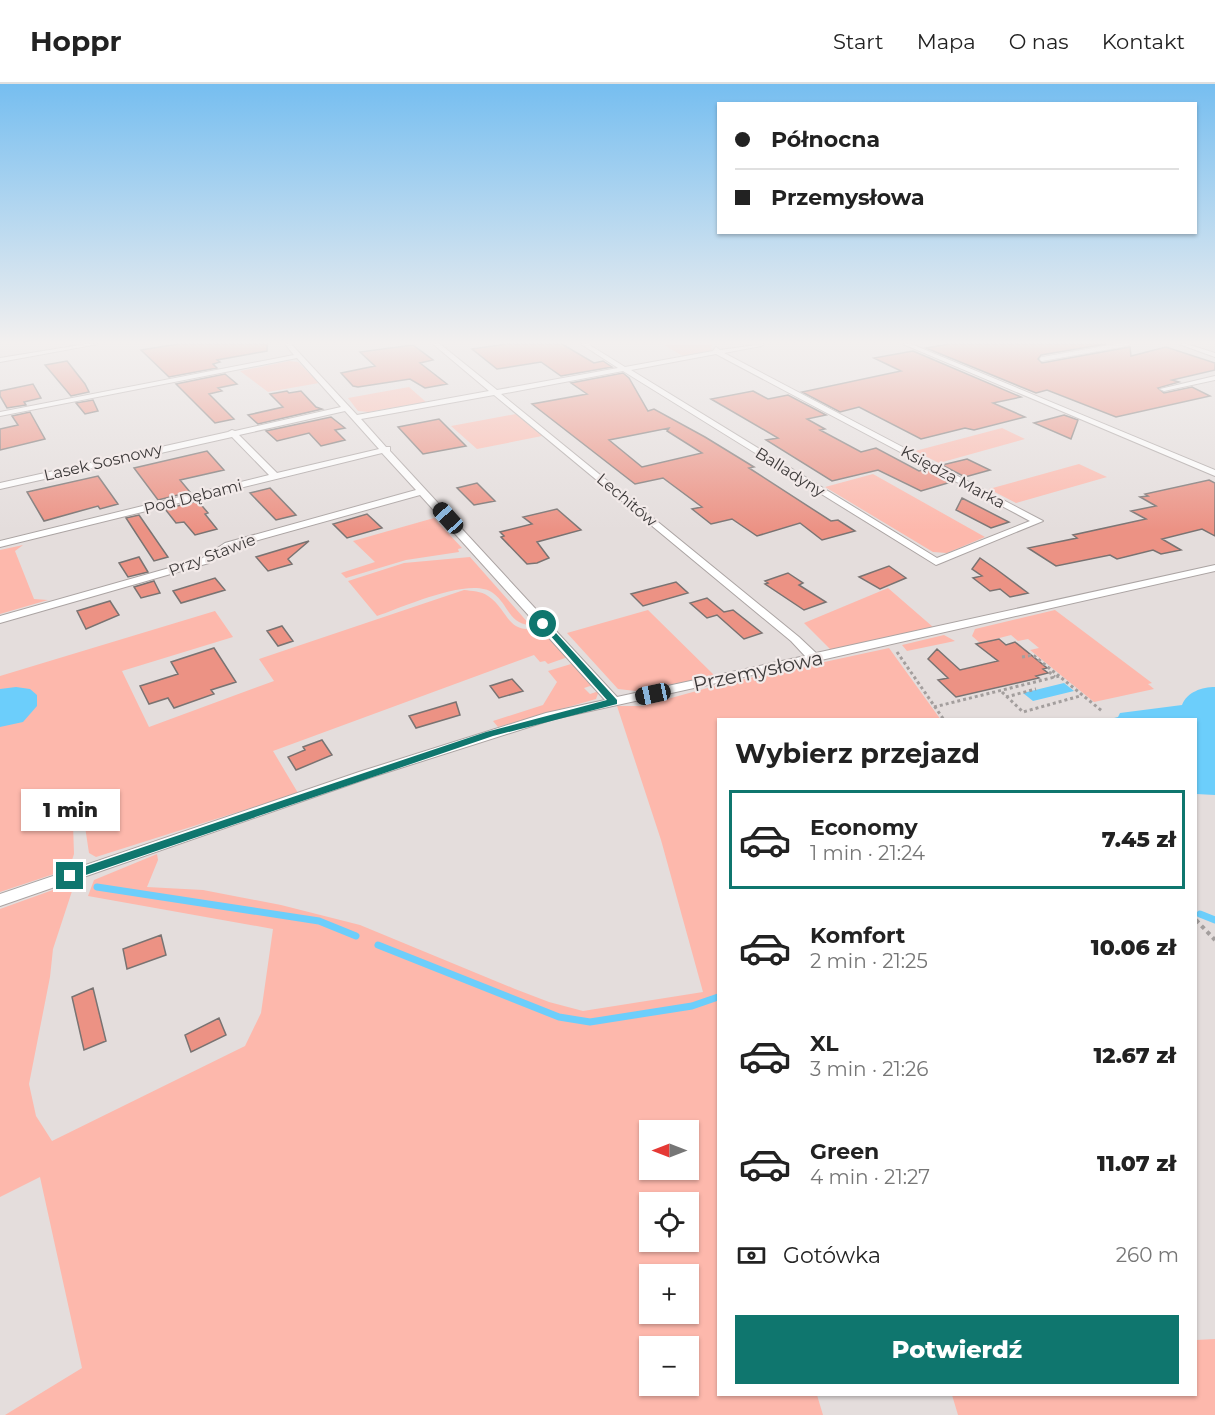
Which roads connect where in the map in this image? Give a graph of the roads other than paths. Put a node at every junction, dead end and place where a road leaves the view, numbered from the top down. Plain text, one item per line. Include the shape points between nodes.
1 (41, 406) edge
2 (420, 406) edge
3 (512, 406) edge
4 (684, 406) edge
5 (824, 406) edge
6 (1055, 406) edge
7 (348, 408) joint
8 (0, 414) edge
9 (356, 418) junction
10 (232, 432) junction
11 (387, 449) junction
12 (1215, 473) edge
13 (275, 477) junction
14 (0, 486) edge
15 (424, 491) junction
16 (0, 544) edge
17 (936, 562) joint
18 (1215, 568) edge
19 (0, 620) edge
20 (815, 659) junction
21 (614, 702) junction
22 (0, 900) edge

1 - 8 street
2 - 9 street
3 - 20 street, Lechitów
4 - 17 street, Balladyny
5 - 17 street, Księdza Marka via 1038,521
6 - 12 street
7 - 9 street
7 - 10 street, Lasek Sosnowy
9 - 11 street
10 - 13 street
10 - 14 street, Lasek Sosnowy
11 - 13 street, Pod Dębami
11 - 15 street
13 - 16 street, Pod Dębami
15 - 19 street, Przy Stawie via 230,545 205,561
15 - 21 street
18 - 20 street, Przemysłowa
20 - 21 street, Przemysłowa
21 - 22 street, Przemysłowa via 489,734

